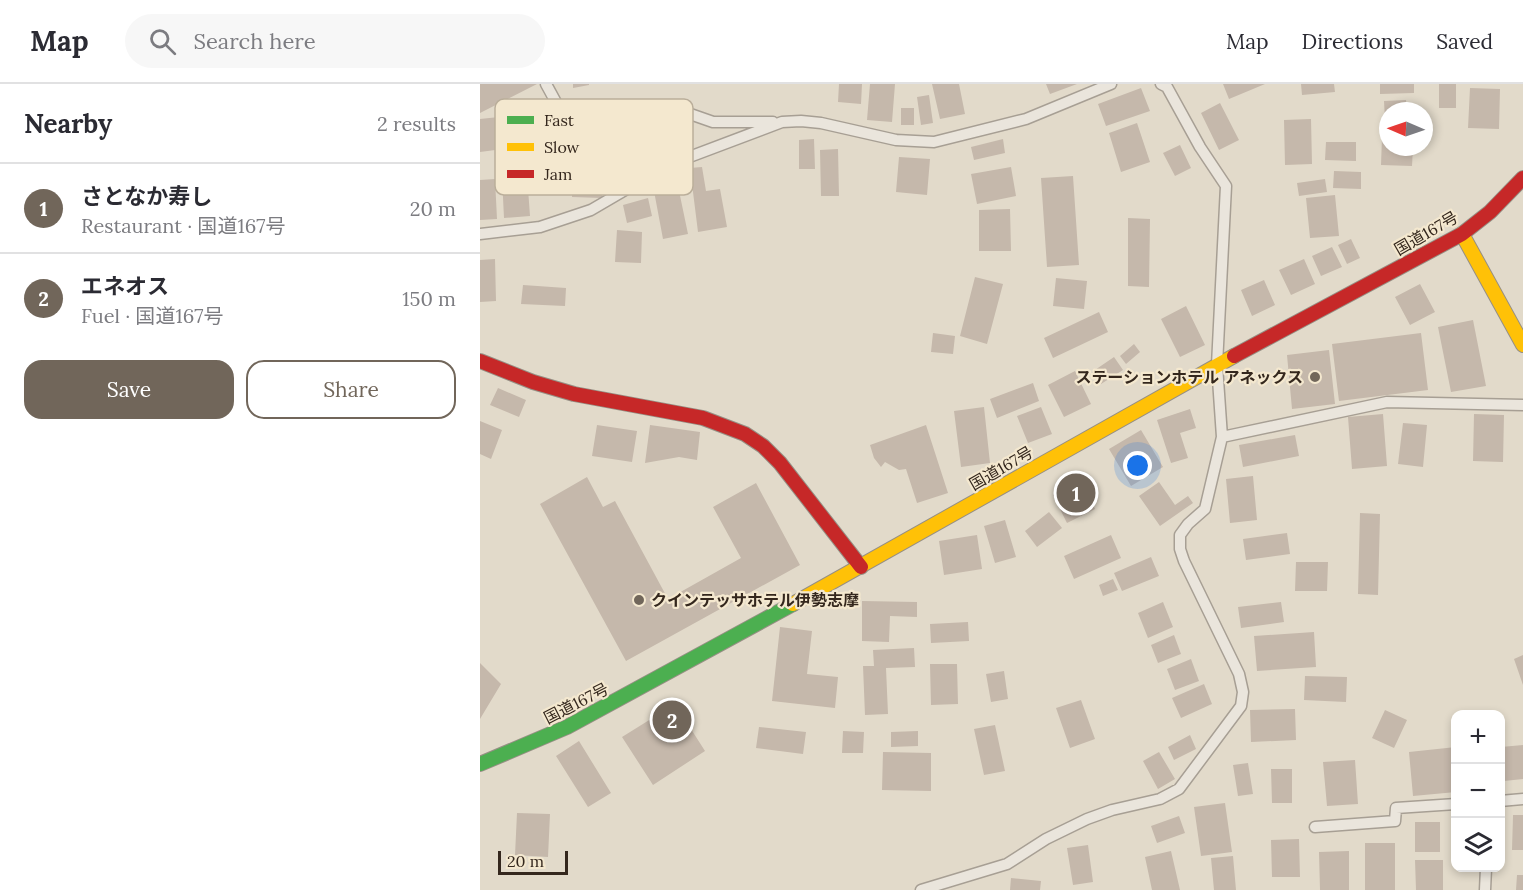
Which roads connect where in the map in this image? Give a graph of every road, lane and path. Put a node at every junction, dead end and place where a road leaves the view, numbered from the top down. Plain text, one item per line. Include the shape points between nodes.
1 (546, 84) edge
2 (1111, 84) edge
3 (1167, 85) edge
4 (554, 99) edge
5 (693, 115) edge
6 (782, 122) junction
7 (693, 156) edge
8 (1523, 178) edge
9 (617, 195) edge
10 (480, 234) edge
11 (1462, 234) junction
12 (1523, 345) edge
13 (480, 361) edge
14 (1217, 364) junction
15 (1523, 405) edge
16 (1222, 437) junction
17 (861, 567) junction
18 (480, 764) edge
19 (1523, 799) edge
20 (1505, 801) edge
21 (1451, 804) edge
22 (1315, 827) dead end
23 (1486, 872) edge
24 (921, 890) edge
25 (1485, 890) edge

1 - 4 lane
2 - 6 lane via 1026,119 934,142 897,140 821,123
3 - 14 lane via 1226,186
5 - 6 lane via 713,122
6 - 7 lane
8 - 11 street, 国道167号
9 - 10 lane via 591,210 540,227
11 - 12 street via 1508,309
11 - 14 street, 国道167号
13 - 17 street via 556,389 692,415 742,433 762,444 779,461
14 - 16 lane
14 - 17 street, 国道167号
15 - 16 lane via 1387,402
16 - 24 lane via 1205,509 1183,529 1179,542 1184,561 1239,674 1241,705 1174,793 1087,819 1007,864
17 - 18 street, 国道167号 via 567,727
19 - 20 lane
21 - 22 lane via 1396,808 1395,821
23 - 25 lane

